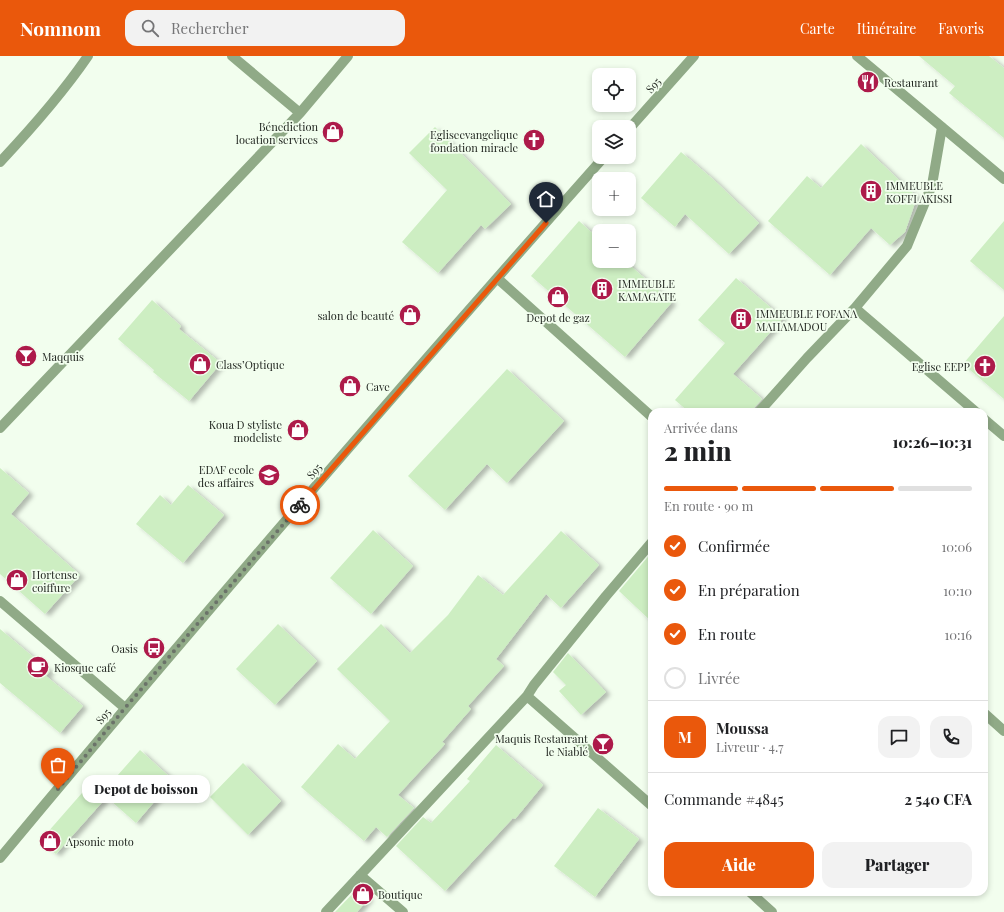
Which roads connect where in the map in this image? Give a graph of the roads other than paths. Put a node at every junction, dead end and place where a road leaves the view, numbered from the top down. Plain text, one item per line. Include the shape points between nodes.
1 (88, 56) edge
2 (232, 56) edge
3 (348, 56) edge
4 (694, 56) edge
5 (857, 56) edge
6 (300, 113) junction
7 (636, 121) edge
8 (942, 127) junction
9 (0, 162) edge
10 (598, 164) edge
11 (1004, 179) edge
12 (497, 278) junction
13 (855, 308) junction
14 (762, 408) edge
15 (971, 408) edge
16 (648, 413) edge
17 (988, 422) edge
18 (0, 428) edge
19 (1004, 436) edge
20 (648, 547) edge
21 (0, 601) edge
22 (527, 696) junction
23 (125, 708) junction
24 (988, 717) edge
25 (1004, 731) edge
26 (648, 802) edge
27 (0, 858) edge
28 (360, 875) junction
29 (754, 896) edge
30 (326, 912) edge
31 (403, 912) edge
32 (772, 912) edge

1 - 9 street via 72,80
2 - 6 street
3 - 6 street
4 - 7 street, S95
5 - 8 street
6 - 18 street
8 - 11 street
8 - 13 street via 932,185 907,246
10 - 12 street, S95
12 - 16 street
12 - 23 street, S95
13 - 14 street via 806,358
13 - 15 street
17 - 19 street
20 - 22 street
21 - 23 street
22 - 26 street
22 - 28 street
23 - 27 street, S95
24 - 25 street
28 - 30 street
28 - 31 street
29 - 32 street

